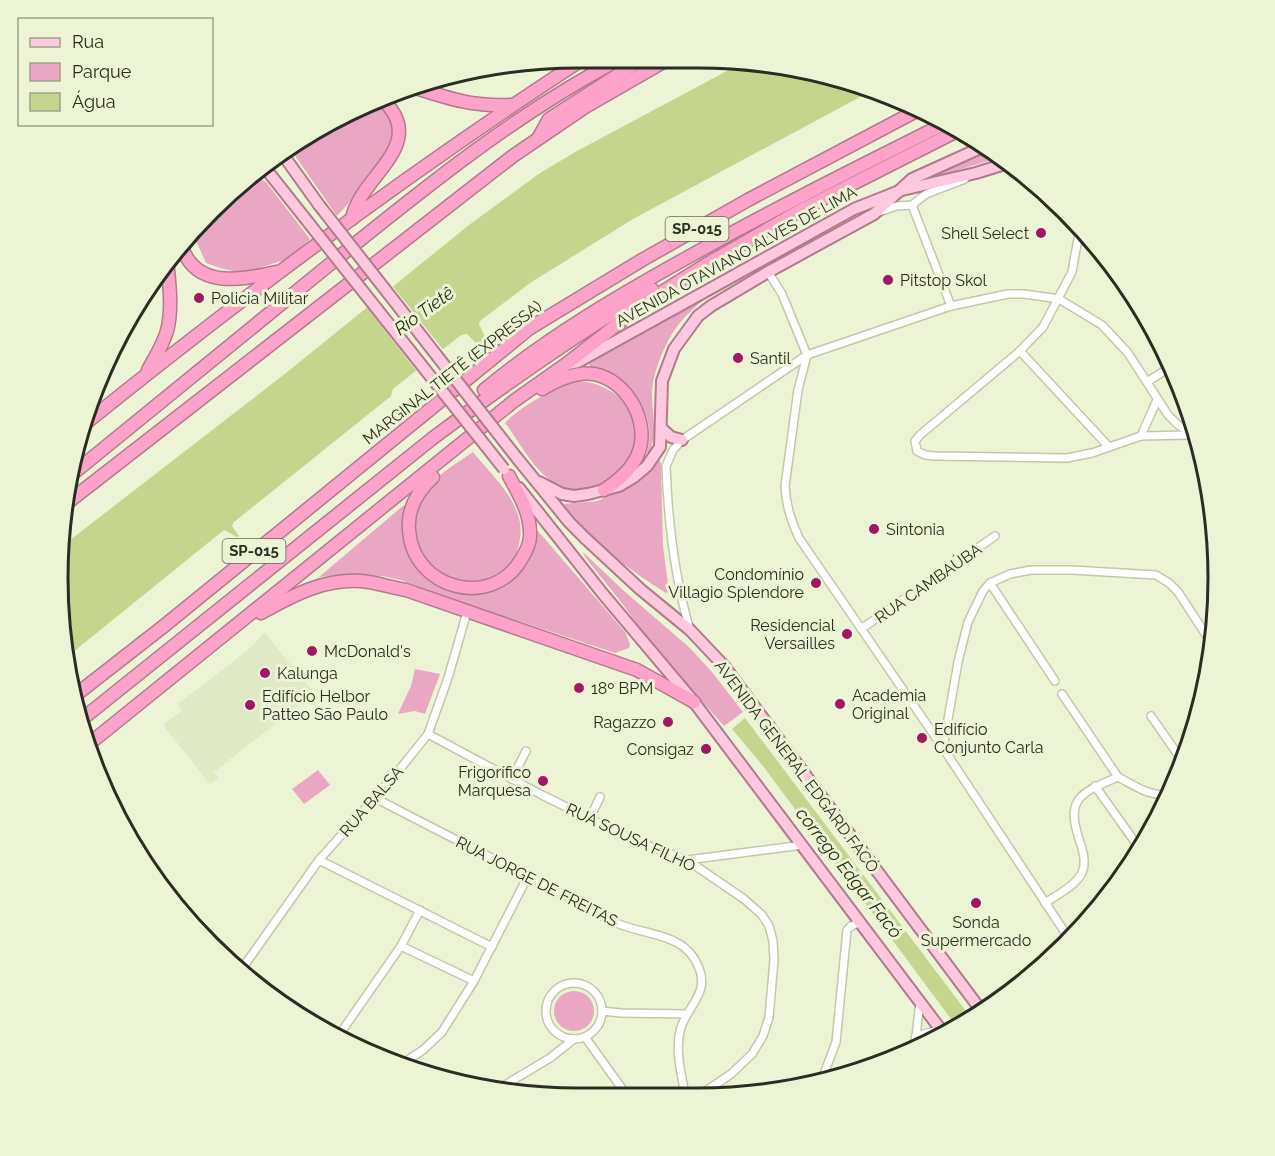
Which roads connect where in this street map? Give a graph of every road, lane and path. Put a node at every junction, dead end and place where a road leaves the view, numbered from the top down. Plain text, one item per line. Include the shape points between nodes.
1 (569, 68) edge
2 (596, 68) edge
3 (604, 68) edge
4 (628, 68) edge
5 (653, 68) edge
6 (575, 84) junction
7 (426, 91) edge
8 (386, 105) edge
9 (513, 105) junction
10 (910, 114) edge
11 (937, 128) edge
12 (950, 135) edge
13 (538, 138) junction
14 (975, 150) edge
15 (286, 159) edge
16 (998, 166) edge
17 (268, 172) edge
18 (976, 173) junction
19 (902, 190) junction
20 (912, 205) junction
21 (874, 214) junction
22 (352, 219) junction
23 (1078, 238) edge
24 (185, 252) edge
25 (774, 252) junction
26 (705, 265) junction
27 (781, 265) junction
28 (283, 270) junction
29 (768, 272) junction
30 (168, 274) edge
31 (1059, 299) junction
32 (951, 306) junction
33 (1020, 351) junction
34 (807, 355) junction
35 (565, 365) junction
36 (1164, 371) edge
37 (146, 375) junction
38 (1147, 382) junction
39 (1157, 400) junction
40 (514, 401) junction
41 (94, 416) edge
42 (661, 428) junction
43 (1185, 429) edge
44 (1141, 436) junction
45 (1187, 436) edge
46 (433, 438) junction
47 (682, 440) junction
48 (1109, 447) junction
49 (442, 460) junction
50 (79, 468) edge
51 (507, 472) junction
52 (534, 480) junction
53 (604, 490) junction
54 (74, 497) edge
55 (995, 536) dead end
56 (990, 583) junction
57 (467, 612) junction
58 (241, 621) junction
59 (861, 629) junction
60 (690, 630) junction
61 (1204, 632) edge
62 (1055, 681) dead end
63 (80, 691) edge
64 (1062, 694) dead end
65 (694, 702) junction
66 (1151, 716) dead end
67 (87, 717) edge
68 (428, 734) junction
69 (94, 740) edge
70 (943, 748) junction
71 (526, 751) dead end
72 (1176, 752) edge
73 (1118, 777) junction
74 (512, 779) junction
75 (1095, 786) junction
76 (1159, 796) edge
77 (600, 797) dead end
78 (375, 798) junction
79 (590, 818) junction
80 (1134, 841) edge
81 (803, 845) junction
82 (320, 860) junction
83 (687, 860) junction
84 (528, 876) junction
85 (1046, 903) junction
86 (420, 910) junction
87 (861, 922) junction
88 (1065, 931) edge
89 (401, 946) junction
90 (492, 948) junction
91 (245, 965) edge
92 (474, 981) junction
93 (920, 1000) junction
94 (977, 1005) edge
95 (602, 1011) junction
96 (687, 1014) junction
97 (940, 1027) edge
98 (342, 1031) edge
99 (929, 1032) edge
100 (585, 1036) junction
101 (916, 1036) junction
102 (574, 1039) junction
103 (915, 1040) edge
104 (409, 1059) edge
105 (825, 1072) edge
106 (508, 1083) edge
107 (620, 1088) edge
108 (684, 1088) edge
109 (711, 1088) edge

1 - 9 highway
2 - 6 highway
3 - 6 highway
4 - 13 highway via 549,118
5 - 13 highway
6 - 50 highway via 501,132 365,236
7 - 9 highway via 474,105
8 - 22 highway via 397,119 399,139 355,207
9 - 22 highway
10 - 63 highway, MARGINAL TIETÊ (EXPRESSA) / SP-015 via 748,200 530,328
11 - 46 highway via 761,217 615,298 534,351 450,418
12 - 26 highway, AVENIDA OTAVIANO ALVES DE LIMA via 803,209
13 - 54 highway
14 - 19 main road via 912,179
15 - 52 main road, AVENIDA GENERAL EDGARD FACÓ, bridge
16 - 18 main road
17 - 51 main road, bridge
18 - 19 main road
18 - 20 street via 926,194
19 - 21 main road, AVENIDA OTAVIANO ALVES DE LIMA
19 - 25 main road, AVENIDA OTAVIANO ALVES DE LIMA via 854,208
20 - 21 street
20 - 32 street
21 - 27 main road, AVENIDA OTAVIANO ALVES DE LIMA
22 - 28 highway
23 - 31 street via 1072,272
24 - 28 highway via 194,266 217,278 237,280
25 - 27 main road
25 - 35 main road, AVENIDA OTAVIANO ALVES DE LIMA via 578,362
26 - 35 highway, AVENIDA OTAVIANO ALVES DE LIMA via 646,302
26 - 46 highway via 683,271 609,315 489,395
27 - 29 main road, AVENIDA OTAVIANO ALVES DE LIMA
28 - 37 highway
29 - 34 street via 782,294
29 - 42 main road, AVENIDA OTAVIANO ALVES DE LIMA via 711,306 681,337 662,381
30 - 37 highway via 168,322 162,345
31 - 32 street via 1008,294
31 - 33 street via 1043,327
31 - 38 street via 1102,325 1128,353
32 - 34 street
33 - 48 street
33 - 48 street via 920,435 915,441 917,451 925,455 1067,458
34 - 47 street
34 - 59 street via 791,436 786,502 799,538
35 - 40 highway, AVENIDA OTAVIANO ALVES DE LIMA
36 - 38 street
37 - 41 highway
38 - 39 street
39 - 43 street
39 - 44 street
40 - 49 highway, AVENIDA OTAVIANO ALVES DE LIMA
40 - 53 highway via 579,374 595,374 621,388 638,412 639,451 634,463
42 - 47 main road
42 - 53 main road, AVENIDA OTAVIANO ALVES DE LIMA via 660,447 647,466 619,486
44 - 45 street
44 - 48 street
46 - 67 highway
47 - 60 street via 666,466 667,499 674,568
49 - 51 highway via 439,471 422,487 410,511 409,528 425,570 452,586 483,587 496,583 512,572 524,555 530,531 522,501
49 - 58 highway, AVENIDA OTAVIANO ALVES DE LIMA
51 - 65 main road
52 - 53 main road, AVENIDA OTAVIANO ALVES DE LIMA via 562,494
52 - 60 main road, AVENIDA GENERAL EDGARD FACÓ via 585,538
55 - 59 street, RUA CAMBAÚBA
56 - 61 street via 1031,570 1156,575 1178,592
56 - 62 street
56 - 70 street via 968,622
57 - 58 highway via 406,590 367,581 338,582 313,586
57 - 65 highway via 637,670
57 - 68 street, RUA BALSA
58 - 69 highway, AVENIDA OTAVIANO ALVES DE LIMA
59 - 70 street
60 - 94 main road, AVENIDA GENERAL EDGARD FACÓ via 746,693
64 - 73 street
65 - 81 main road
66 - 72 street
68 - 74 street, RUA SOUSA FILHO
68 - 78 street, RUA BALSA
70 - 85 street
71 - 74 street
73 - 75 street
73 - 76 street
74 - 79 street, RUA SOUSA FILHO
75 - 80 street
75 - 85 street via 1082,795 1073,814 1084,854 1082,873
77 - 79 street
78 - 82 street, RUA BALSA
78 - 84 street, RUA JORGE DE FREITAS
79 - 83 street, RUA SOUSA FILHO via 633,840
81 - 83 street
81 - 87 main road
82 - 86 street
82 - 91 street, RUA BALSA
83 - 109 street, RUA SOUSA FILHO via 762,915 770,926 774,960 769,1017 762,1036 752,1054
84 - 90 street
84 - 96 street, RUA JORGE DE FREITAS via 609,920 665,936 687,950 699,968 702,985
85 - 88 street
86 - 89 street
86 - 90 street
87 - 93 main road
87 - 105 street via 847,930 836,1042
89 - 92 street
89 - 98 street
90 - 92 street
92 - 104 street via 434,1042
93 - 97 main road
93 - 101 street
95 - 96 street
95 - 100 street via 597,1026
95 - 102 street via 596,994 580,984 554,992 546,1008 549,1023 558,1034
96 - 108 street, RUA JORGE DE FREITAS via 678,1041
99 - 101 street
100 - 102 street
100 - 107 street
101 - 103 street
102 - 106 street

